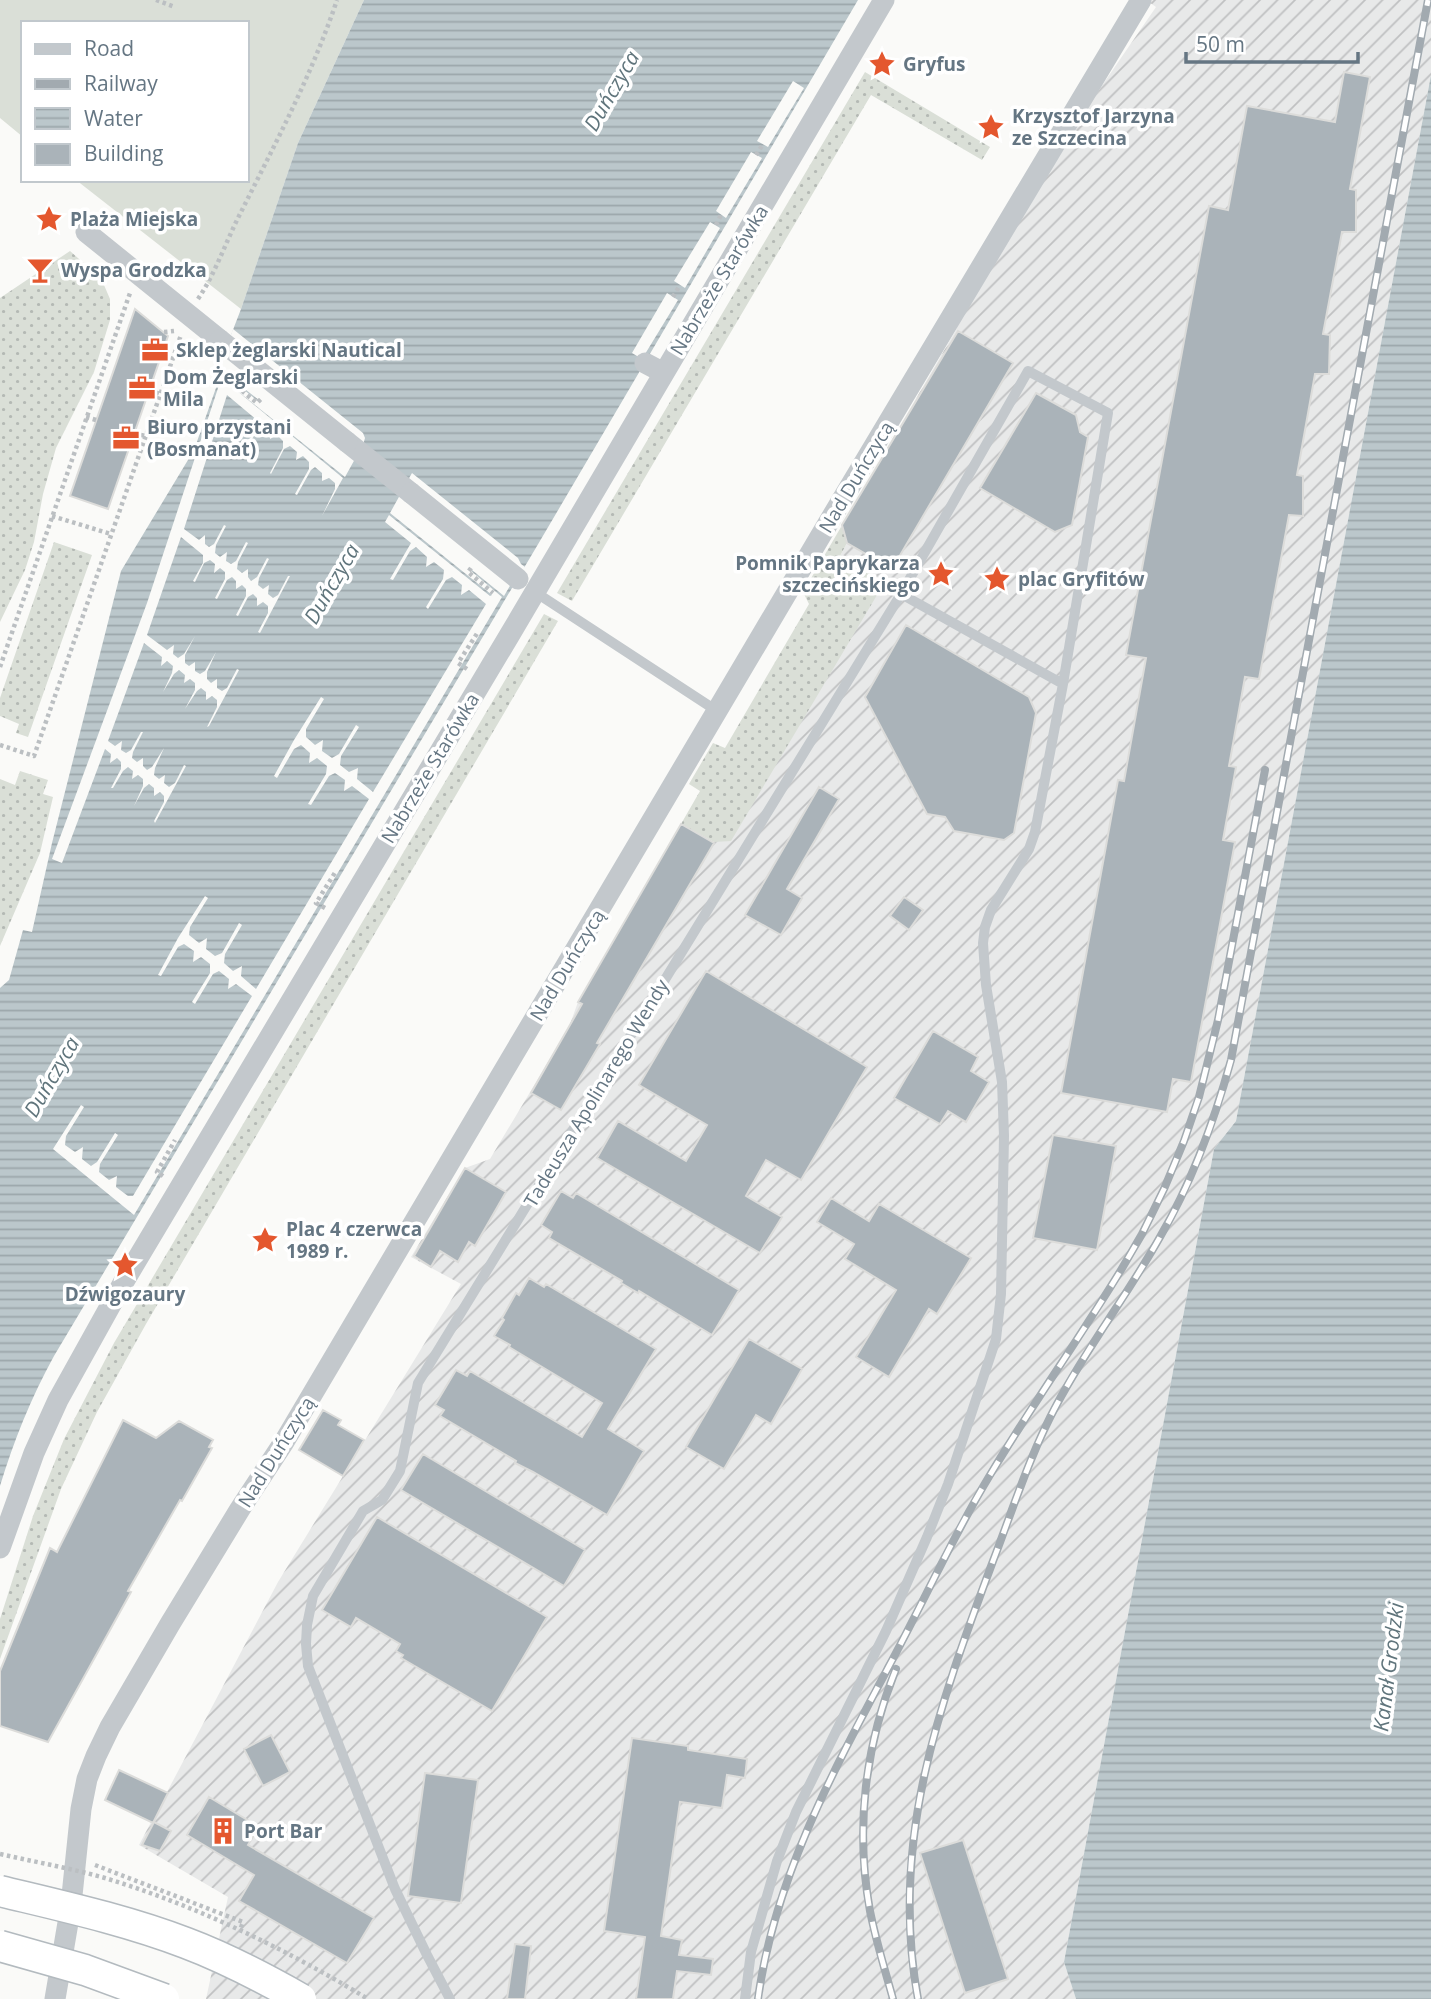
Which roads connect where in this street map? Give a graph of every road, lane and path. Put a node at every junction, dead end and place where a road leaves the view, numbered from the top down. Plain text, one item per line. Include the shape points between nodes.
1 (156, 0) edge
2 (337, 0) edge
3 (884, 0) edge
4 (1141, 0) edge
5 (175, 7) dead end
6 (763, 144) dead end
7 (756, 155) dead end
8 (721, 215) dead end
9 (716, 225) dead end
10 (86, 232) dead end
11 (137, 272) junction
12 (680, 285) dead end
13 (673, 297) dead end
14 (188, 314) junction
15 (645, 363) dead end
16 (664, 373) junction
17 (231, 382) dead end
18 (149, 390) dead end
19 (160, 394) junction
20 (264, 395) dead end
21 (86, 417) junction
22 (96, 421) dead end
23 (134, 433) dead end
24 (145, 436) junction
25 (52, 516) junction
26 (111, 534) junction
27 (474, 564) dead end
28 (535, 592) junction
29 (493, 593) dead end
30 (901, 594) junction
31 (478, 632) dead end
32 (0, 667) edge
33 (466, 668) dead end
34 (1063, 684) junction
35 (717, 711) junction
36 (0, 744) edge
37 (336, 871) dead end
38 (324, 907) dead end
39 (175, 1140) dead end
40 (157, 1172) dead end
41 (0, 1548) edge
42 (76, 1858) junction
43 (0, 1891) edge
44 (240, 1930) dead end
45 (0, 1946) edge
46 (55, 1999) edge
47 (164, 1999) edge
48 (301, 1999) edge
49 (450, 1999) edge
50 (745, 1999) edge

1 - 5 path
2 - 14 path via 272,150 208,284
3 - 16 street, Nabrzeże Starówka
4 - 35 street, Nad Duńczycą
6 - 7 path
8 - 9 path
10 - 11 street
11 - 14 street
11 - 21 path
12 - 13 path
14 - 19 path
14 - 28 street, bridge
15 - 16 street
16 - 28 street, Nabrzeże Starówka
17 - 20 path via 257,403
18 - 19 path
19 - 24 path
21 - 22 path
21 - 25 path
23 - 24 path
24 - 26 path
25 - 26 path
25 - 32 path
26 - 36 path via 34,756
27 - 29 path via 468,572
28 - 35 lane
28 - 41 street, Nabrzeże Starówka via 123,1283 58,1400
30 - 34 lane
30 - 34 lane, Tadeusza Apolinarego Wendy via 1028,371 1108,413
30 - 49 lane, Tadeusza Apolinarego Wendy via 418,1383 400,1471 382,1500 363,1511 313,1596 307,1625 308,1666 395,1889
31 - 33 path via 458,663
34 - 50 lane via 1035,832 991,910 983,943 1002,1082 1004,1136 1004,1230 996,1339 927,1538 777,1861 751,1952
35 - 42 street, Nad Duńczycą via 285,1442 110,1727 88,1779
37 - 38 path via 316,903
39 - 40 path
42 - 44 path, bridge via 243,1922
42 - 46 street, Nad Duńczycą
43 - 48 main road, bridge via 185,1942
45 - 47 main road, bridge via 85,1969

